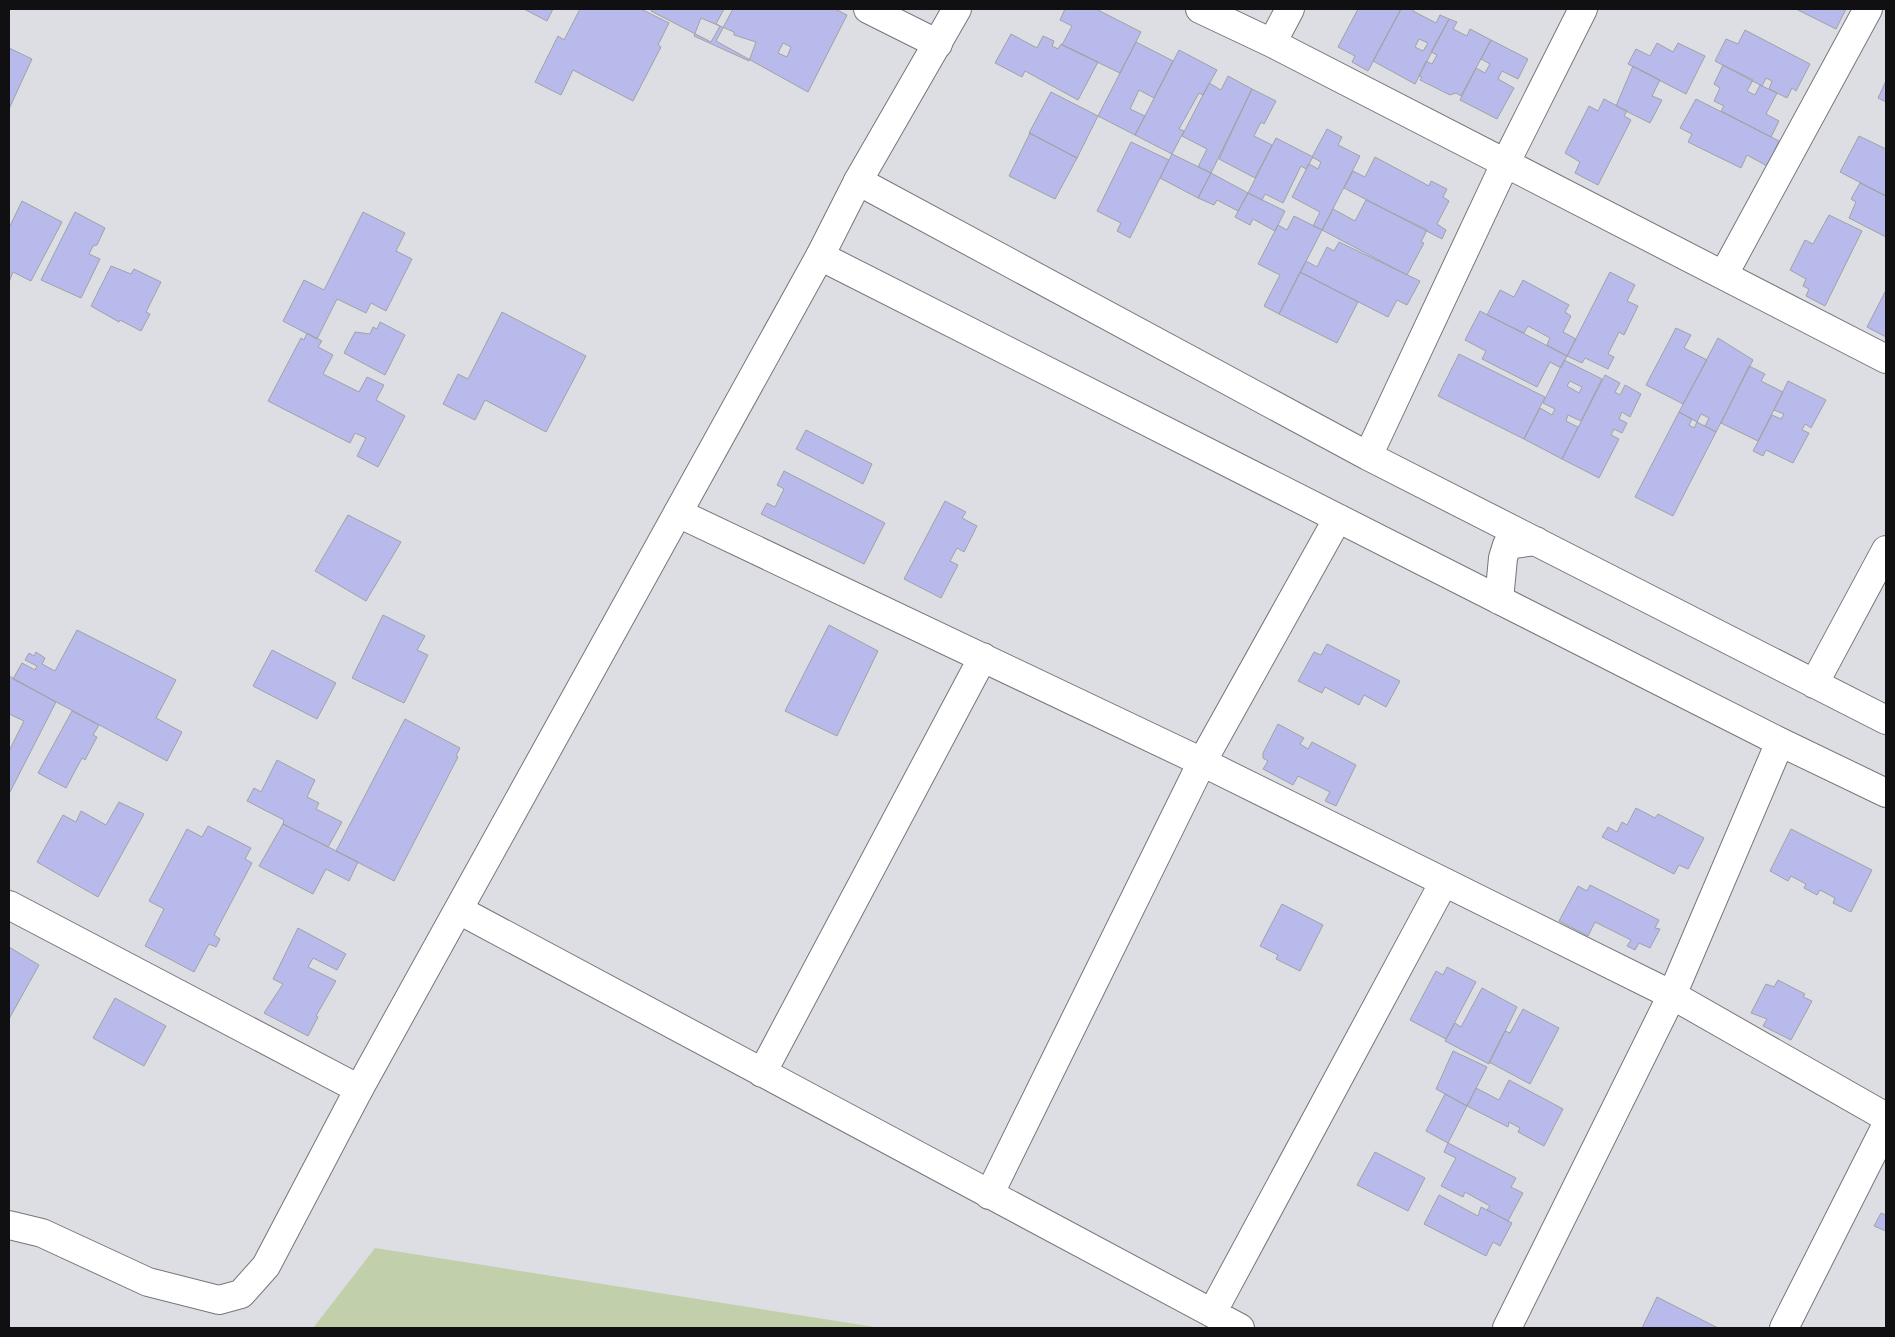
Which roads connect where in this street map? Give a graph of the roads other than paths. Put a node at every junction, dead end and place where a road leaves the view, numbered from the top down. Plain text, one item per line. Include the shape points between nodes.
1 (868, 9) edge
2 (957, 9) edge
3 (1200, 9) edge
4 (1290, 9) edge
5 (1583, 9) edge
6 (1868, 9) edge
7 (1272, 43) junction
8 (938, 44) junction
9 (1505, 164) junction
10 (858, 181) junction
11 (820, 256) junction
12 (1724, 274) junction
13 (1886, 359) edge
14 (1368, 456) junction
15 (678, 513) junction
16 (1338, 518) junction
17 (1536, 541) junction
18 (1886, 550) edge
19 (1499, 600) junction
20 (982, 657) junction
21 (1814, 684) junction
22 (1886, 720) edge
23 (1780, 742) junction
24 (1202, 762) junction
25 (1886, 793) edge
26 (1444, 882) junction
27 (9, 905) edge
28 (459, 910) junction
29 (1672, 995) junction
30 (762, 1073) junction
31 (360, 1089) junction
32 (1886, 1116) edge
33 (1886, 1126) edge
34 (989, 1195) junction
35 (9, 1225) edge
36 (1212, 1314) junction
37 (1240, 1328) edge
38 (1507, 1328) edge
39 (1784, 1328) edge

1 - 8 street
2 - 8 street
3 - 7 street
4 - 7 street
5 - 9 street
6 - 12 street
7 - 9 street
8 - 10 street
9 - 12 street
9 - 14 street
10 - 11 street
10 - 14 street
11 - 15 street
11 - 16 street
12 - 13 street
14 - 17 street
15 - 20 street
15 - 28 street
16 - 19 street
16 - 24 street
17 - 19 street via 1507,545 1502,558
17 - 21 street
18 - 21 street
19 - 23 street
20 - 24 street
20 - 30 street
21 - 22 street
23 - 25 street
23 - 29 street
24 - 26 street
24 - 34 street
26 - 29 street
26 - 36 street
27 - 31 street
28 - 30 street
28 - 31 street
29 - 32 street
29 - 38 street
30 - 34 street
31 - 35 street via 266,1266 241,1294 219,1300 148,1282 42,1233
33 - 39 street
34 - 36 street
36 - 37 street

